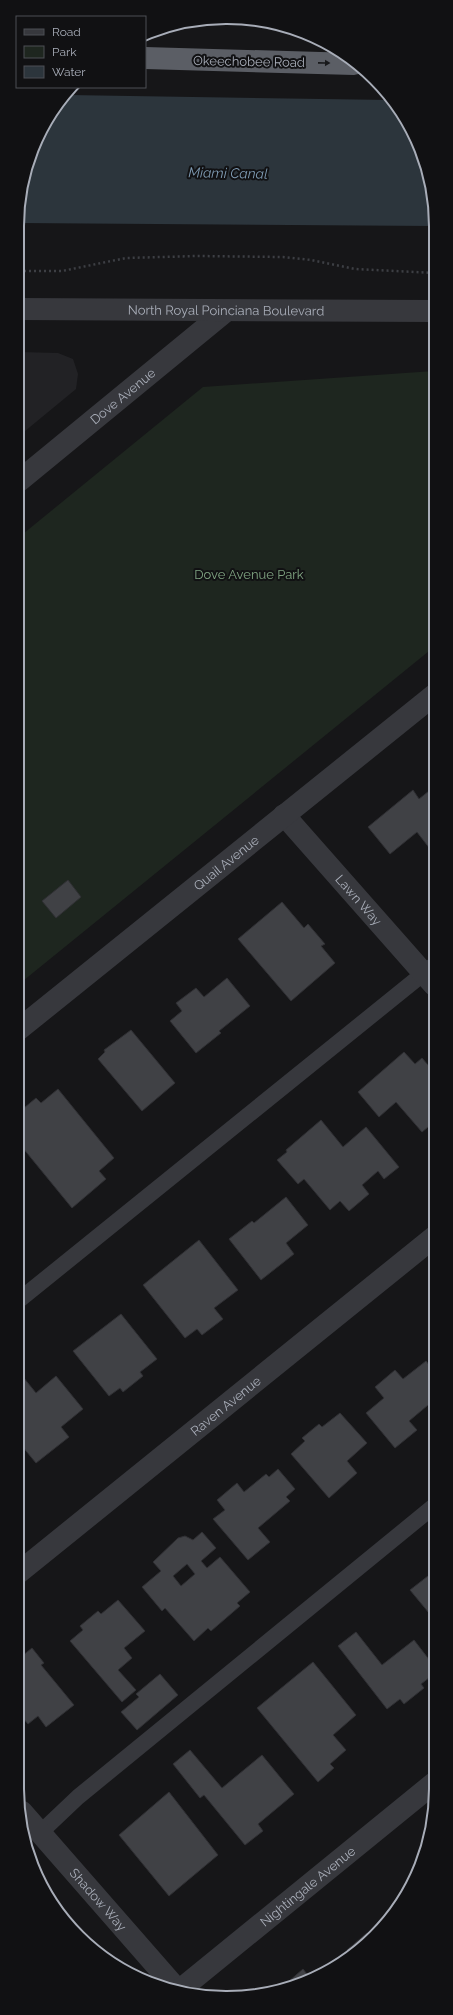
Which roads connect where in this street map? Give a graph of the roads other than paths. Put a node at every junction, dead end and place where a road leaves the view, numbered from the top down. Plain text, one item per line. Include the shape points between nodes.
1 (146, 58) edge
2 (347, 64) edge
3 (24, 309) edge
4 (226, 311) junction
5 (429, 311) edge
6 (24, 476) edge
7 (429, 699) edge
8 (284, 815) junction
9 (429, 973) edge
10 (429, 977) edge
11 (24, 1025) edge
12 (429, 1241) edge
13 (24, 1296) edge
14 (429, 1510) edge
15 (24, 1568) edge
16 (429, 1787) edge
17 (26, 1817) edge
18 (40, 1833) junction
19 (172, 1983) edge
20 (184, 1986) edge

1 -> 2 highway, Okeechobee Road
3 - 4 street, North Royal Poinciana Boulevard
4 - 5 street, North Royal Poinciana Boulevard
4 - 6 street, Dove Avenue
7 - 8 street, Quail Avenue
8 - 9 street, Lawn Way
8 - 11 street, Quail Avenue
10 - 13 lane
12 - 15 street, Raven Avenue
14 - 18 lane via 78,1797
16 - 20 street, Nightingale Avenue
17 - 18 street, Shadow Way
18 - 19 street, Shadow Way

